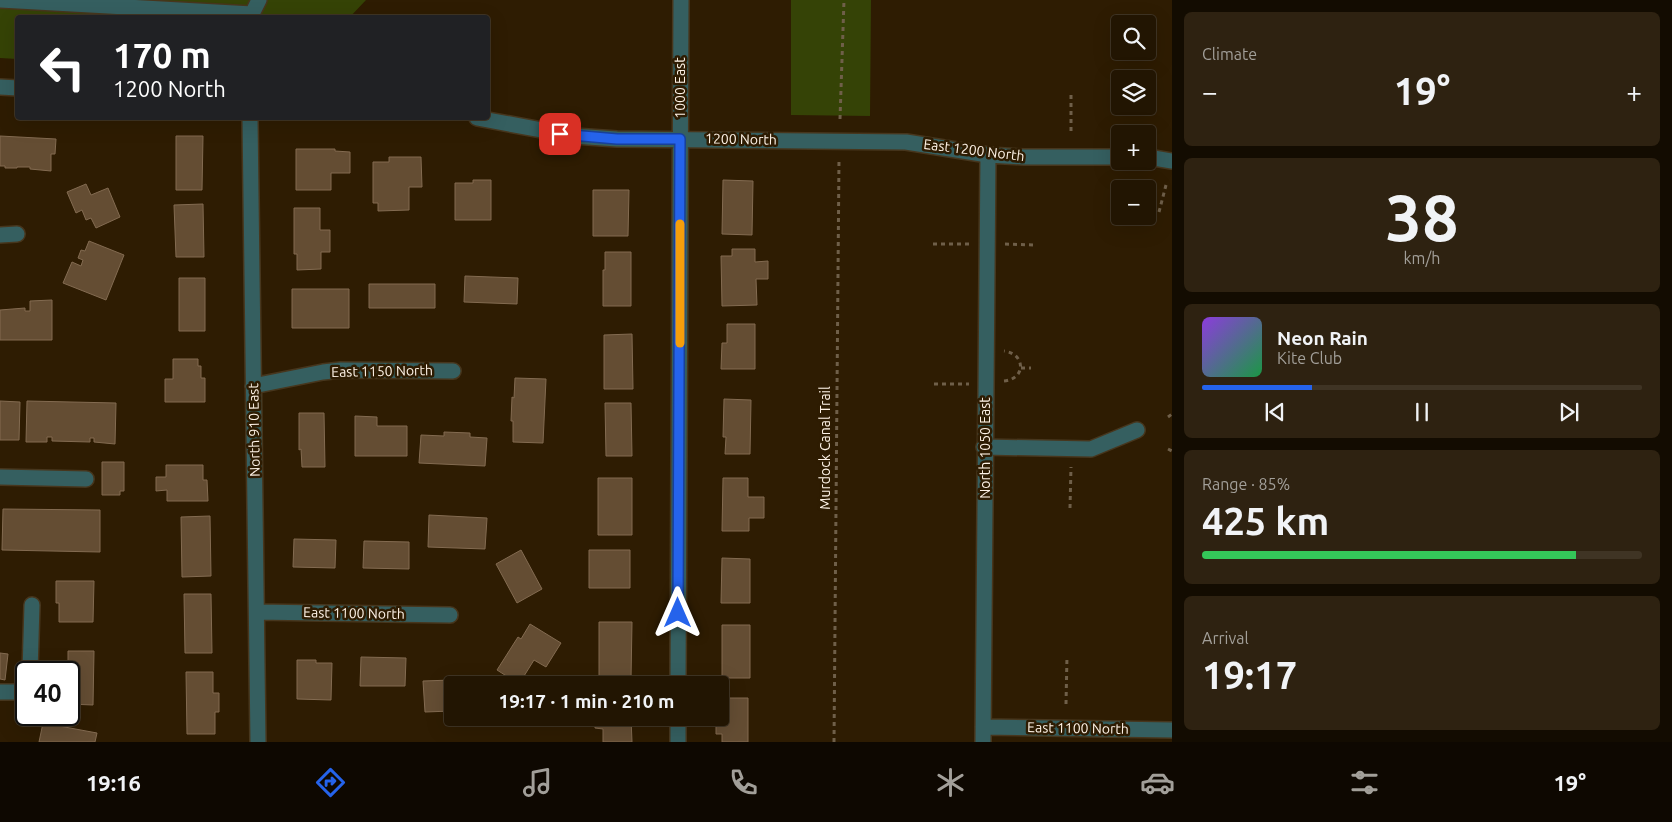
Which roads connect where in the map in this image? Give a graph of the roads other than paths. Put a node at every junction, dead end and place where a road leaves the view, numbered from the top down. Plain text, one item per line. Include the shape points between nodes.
1 (0, 0) edge
2 (259, 0) edge
3 (681, 0) edge
4 (33, 1) edge
5 (237, 15) edge
6 (252, 15) edge
7 (0, 87) edge
8 (15, 88) edge
9 (250, 120) edge
10 (488, 120) edge
11 (680, 139) junction
12 (858, 140) joint
13 (988, 155) junction
14 (1111, 157) edge
15 (1156, 158) edge
16 (1172, 161) edge
17 (17, 234) dead end
18 (0, 235) edge
19 (452, 371) dead end
20 (253, 386) junction
21 (1137, 430) dead end
22 (984, 447) junction
23 (0, 477) edge
24 (86, 479) dead end
25 (32, 605) dead end
26 (257, 612) junction
27 (450, 615) dead end
28 (30, 661) edge
29 (678, 676) edge
30 (0, 692) edge
31 (15, 692) edge
32 (678, 726) edge
33 (1172, 730) edge
34 (983, 734) edge
35 (258, 742) edge
36 (678, 742) edge

1 - 4 street
2 - 6 street
3 - 11 street, 1000 East
4 - 5 street
7 - 8 street
9 - 20 street, North 910 East
10 - 11 street, 1200 North via 574,136
11 - 12 street, 1200 North
11 - 29 street, 1000 East
12 - 13 street, East 1200 North via 906,142
13 - 14 street, East 1200 North
13 - 22 street, North 1050 East
15 - 16 street
17 - 18 street
19 - 20 street, East 1150 North via 341,370
20 - 26 street, North 910 East
21 - 22 street via 1091,449
22 - 34 street, North 1050 East
23 - 24 street
25 - 28 street
26 - 27 street, East 1100 North
26 - 35 street, North 910 East
30 - 31 street
32 - 36 street
33 - 34 street, East 1100 North

